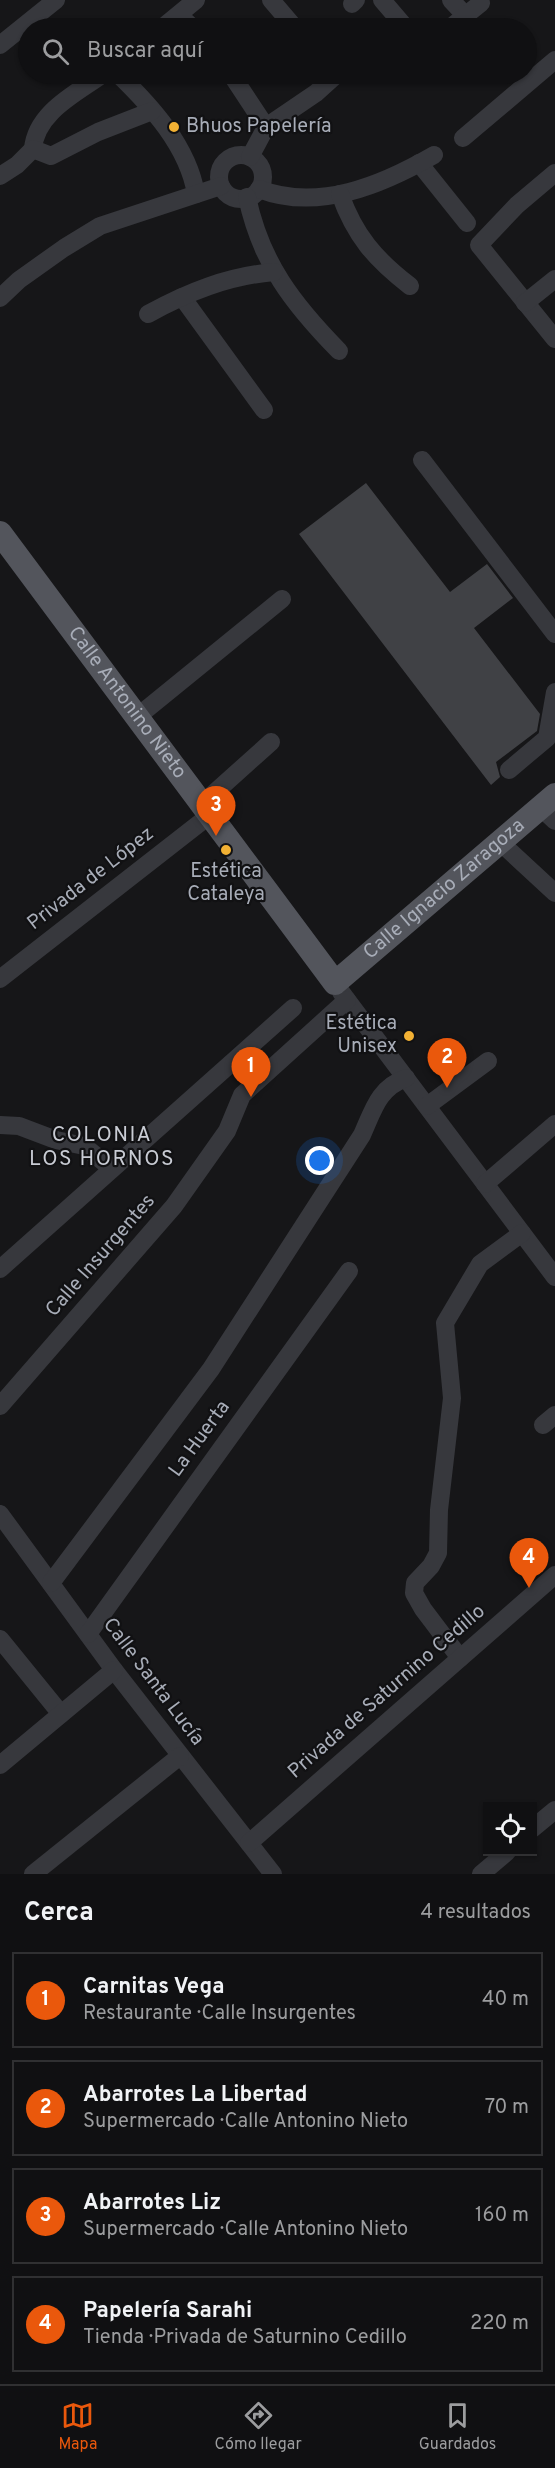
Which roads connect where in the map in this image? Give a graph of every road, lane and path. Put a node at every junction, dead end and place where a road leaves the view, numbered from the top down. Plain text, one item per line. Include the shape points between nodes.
1 (56, 0) edge
2 (196, 0) edge
3 (271, 0) edge
4 (382, 0) edge
5 (451, 0) edge
6 (481, 3) dead end
7 (179, 15) junction
8 (465, 15) junction
9 (34, 18) edge
10 (175, 18) edge
11 (182, 18) edge
12 (286, 18) edge
13 (397, 18) edge
14 (462, 18) edge
15 (18, 31) edge
16 (0, 45) edge
17 (555, 60) edge
18 (537, 75) edge
19 (90, 84) edge
20 (127, 84) edge
21 (238, 84) edge
22 (324, 84) edge
23 (527, 84) edge
24 (152, 111) junction
25 (266, 127) junction
26 (463, 138) dead end
27 (33, 149) junction
28 (250, 157) junction
29 (555, 172) edge
30 (0, 176) edge
31 (221, 186) junction
32 (253, 193) junction
33 (196, 194) junction
34 (340, 194) junction
35 (467, 223) dead end
36 (274, 273) junction
37 (555, 279) edge
38 (410, 285) dead end
39 (182, 297) junction
40 (0, 298) edge
41 (525, 303) junction
42 (148, 314) dead end
43 (555, 339) edge
44 (339, 351) dead end
45 (264, 410) dead end
46 (422, 460) dead end
47 (0, 533) edge
48 (282, 599) dead end
49 (555, 634) edge
50 (555, 692) edge
51 (137, 717) junction
52 (271, 742) dead end
53 (509, 770) dead end
54 (550, 808) edge
55 (206, 810) junction
56 (500, 842) junction
57 (555, 893) edge
58 (0, 979) edge
59 (341, 991) junction
60 (293, 1008) dead end
61 (488, 1061) dead end
62 (214, 1078) junction
63 (406, 1078) junction
64 (242, 1095) junction
65 (427, 1106) junction
66 (0, 1125) edge
67 (549, 1125) edge
68 (111, 1168) junction
69 (484, 1181) junction
70 (522, 1233) junction
71 (0, 1269) edge
72 (349, 1271) dead end
73 (555, 1277) edge
74 (3, 1397) edge
75 (0, 1514) edge
76 (555, 1575) edge
77 (51, 1583) junction
78 (88, 1634) junction
79 (0, 1639) edge
80 (460, 1658) junction
81 (114, 1670) junction
82 (61, 1713) junction
83 (180, 1756) junction
84 (0, 1765) edge
85 (555, 1810) edge
86 (537, 1825) edge
87 (249, 1843) junction
88 (501, 1856) edge
89 (33, 1874) edge
90 (273, 1874) edge
91 (481, 1874) edge

1 - 9 street
2 - 7 street
3 - 12 street
4 - 13 street
5 - 8 street
6 - 8 street
7 - 10 street
7 - 11 street
8 - 14 street
15 - 16 street
17 - 18 street
19 - 27 street via 44,118
20 - 24 street
21 - 25 street
22 - 25 street
23 - 26 street
24 - 27 street via 51,156
24 - 33 street via 183,155
25 - 28 street
27 - 30 street
28 - 31 street via 235,155 228,159 219,171
28 - 32 street via 260,168 262,182
29 - 41 street via 479,245
31 - 32 street via 232,196
31 - 33 street
32 - 34 street via 298,198
32 - 36 street via 257,237
33 - 40 street via 100,226 28,273
34 - 35 street via 376,183 427,159
34 - 38 street via 365,244
36 - 39 street via 247,274
36 - 44 street
37 - 41 street
39 - 42 street
39 - 45 street
41 - 43 street
46 - 49 street
47 - 51 main road, Calle Antonino Nieto
48 - 51 street
50 - 53 street via 547,738
51 - 55 main road, Calle Antonino Nieto
52 - 55 street, Privada de López
54 - 56 main road, Calle Ignacio Zaragoza
55 - 58 street, Privada de López
55 - 59 main road, Calle Antonino Nieto
56 - 57 street
56 - 59 main road, Calle Ignacio Zaragoza
59 - 63 street, Calle Antonino Nieto
59 - 64 street, Calle Insurgentes
60 - 62 street
61 - 65 street
62 - 64 street
62 - 68 street
63 - 65 street, Calle Antonino Nieto
63 - 77 street via 381,1094 362,1136 211,1369
64 - 74 street, Calle Insurgentes via 227,1131 174,1206
65 - 69 street, Calle Antonino Nieto
66 - 68 street via 19,1126 84,1146
67 - 69 street
68 - 71 street
69 - 70 street, Calle Antonino Nieto
70 - 73 street, Calle Antonino Nieto
70 - 80 street via 480,1264 445,1323 452,1398 438,1553 415,1583 414,1593
72 - 78 street, La Huerta
75 - 77 street, Calle Santa Lucía
76 - 80 street, Privada de Saturnino Cedillo
77 - 78 street, Calle Santa Lucía
78 - 81 street, Calle Santa Lucía
79 - 82 street
80 - 87 street, Privada de Saturnino Cedillo
81 - 82 street
81 - 83 street, Calle Santa Lucía
82 - 84 street
83 - 87 street, Calle Santa Lucía
83 - 89 street
85 - 86 street
87 - 90 street, Calle Santa Lucía
88 - 91 street

